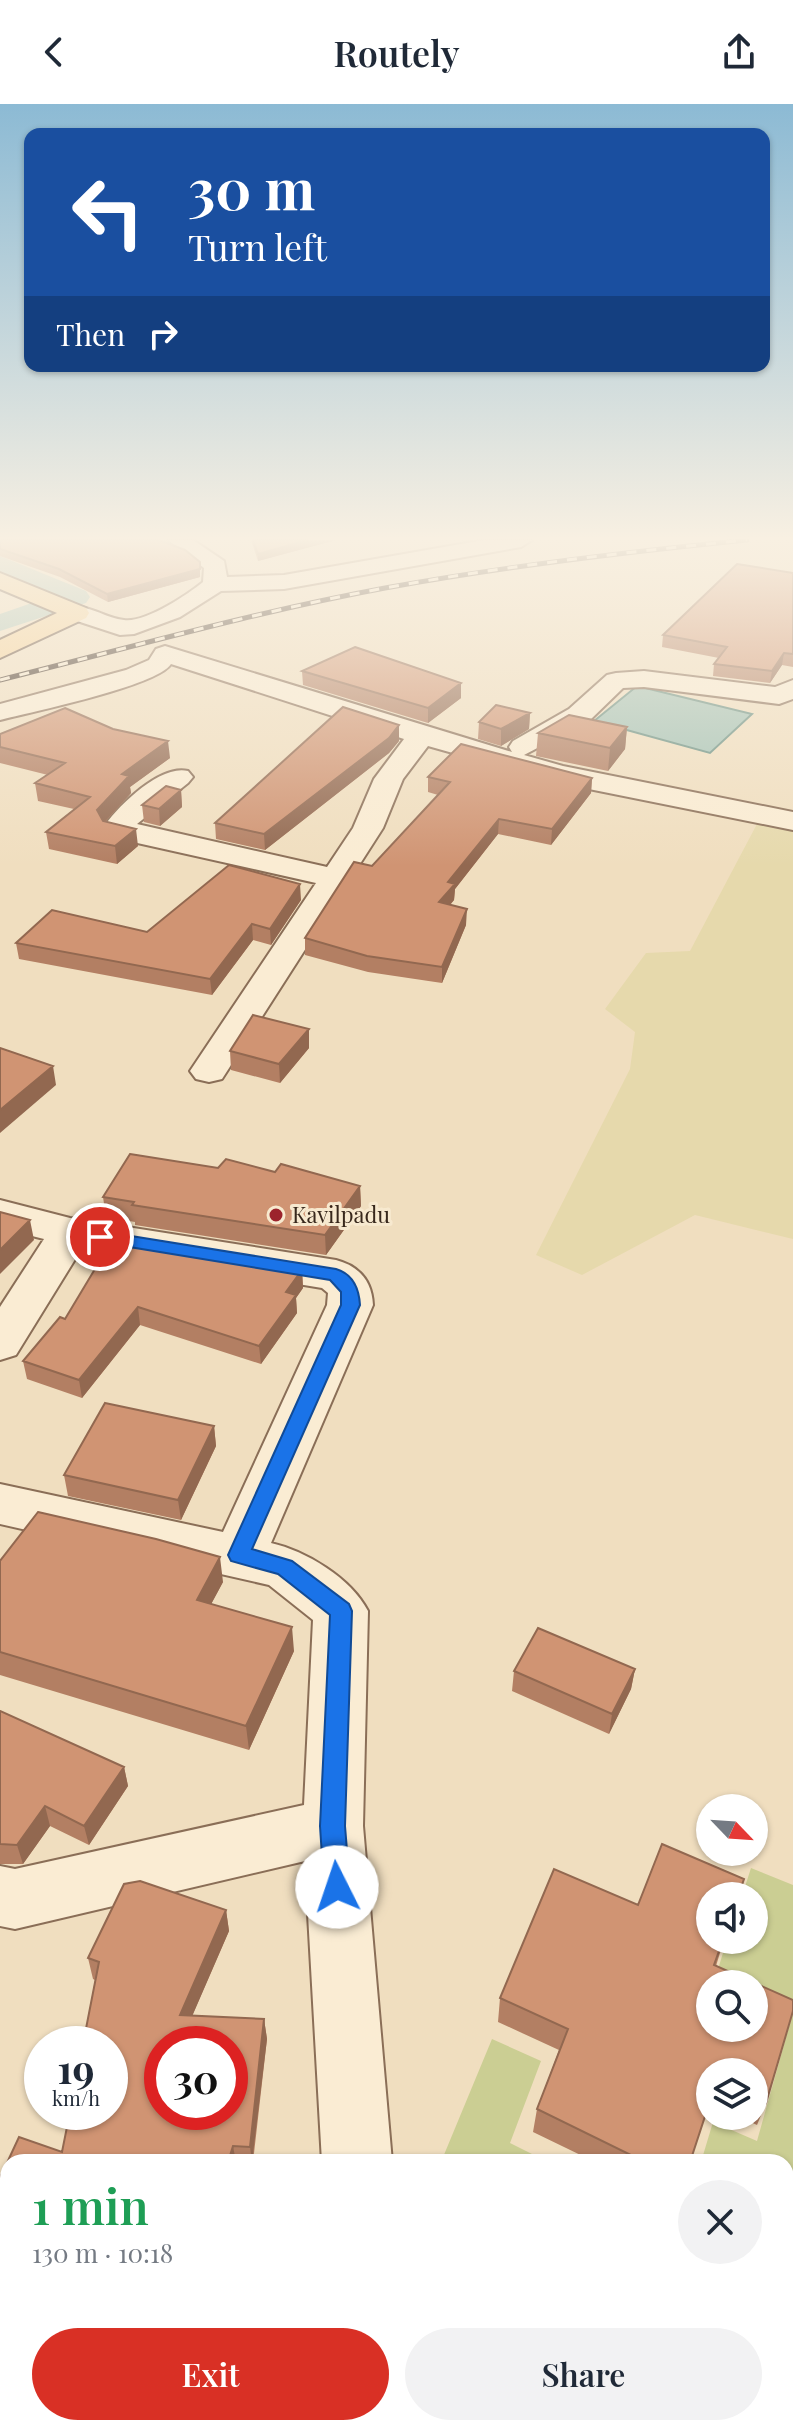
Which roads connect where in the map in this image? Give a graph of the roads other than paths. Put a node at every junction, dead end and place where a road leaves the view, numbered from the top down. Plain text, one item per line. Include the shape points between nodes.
1 (793, 688) edge
2 (0, 712) edge
3 (422, 736) junction
4 (504, 759) junction
5 (178, 777) dead end
6 (793, 821) edge
7 (335, 878) junction
8 (209, 1071) dead end
9 (0, 1214) edge
10 (70, 1232) junction
11 (0, 1344) edge
12 (0, 1504) edge
13 (239, 1555) junction
14 (333, 1826) junction
15 (0, 1896) edge
16 (356, 2154) edge

1 - 4 street via 779,696 644,679 616,681 579,715
2 - 3 street via 135,676 158,665 165,654
3 - 4 street
3 - 7 street via 379,792 368,828
4 - 6 street
5 - 7 street via 133,810 117,829
7 - 8 street
9 - 10 street
10 - 11 street
10 - 13 street via 336,1275 350,1290 350,1305
12 - 13 street
13 - 14 street via 284,1567 341,1611
14 - 15 street via 15,1899
14 - 16 street

